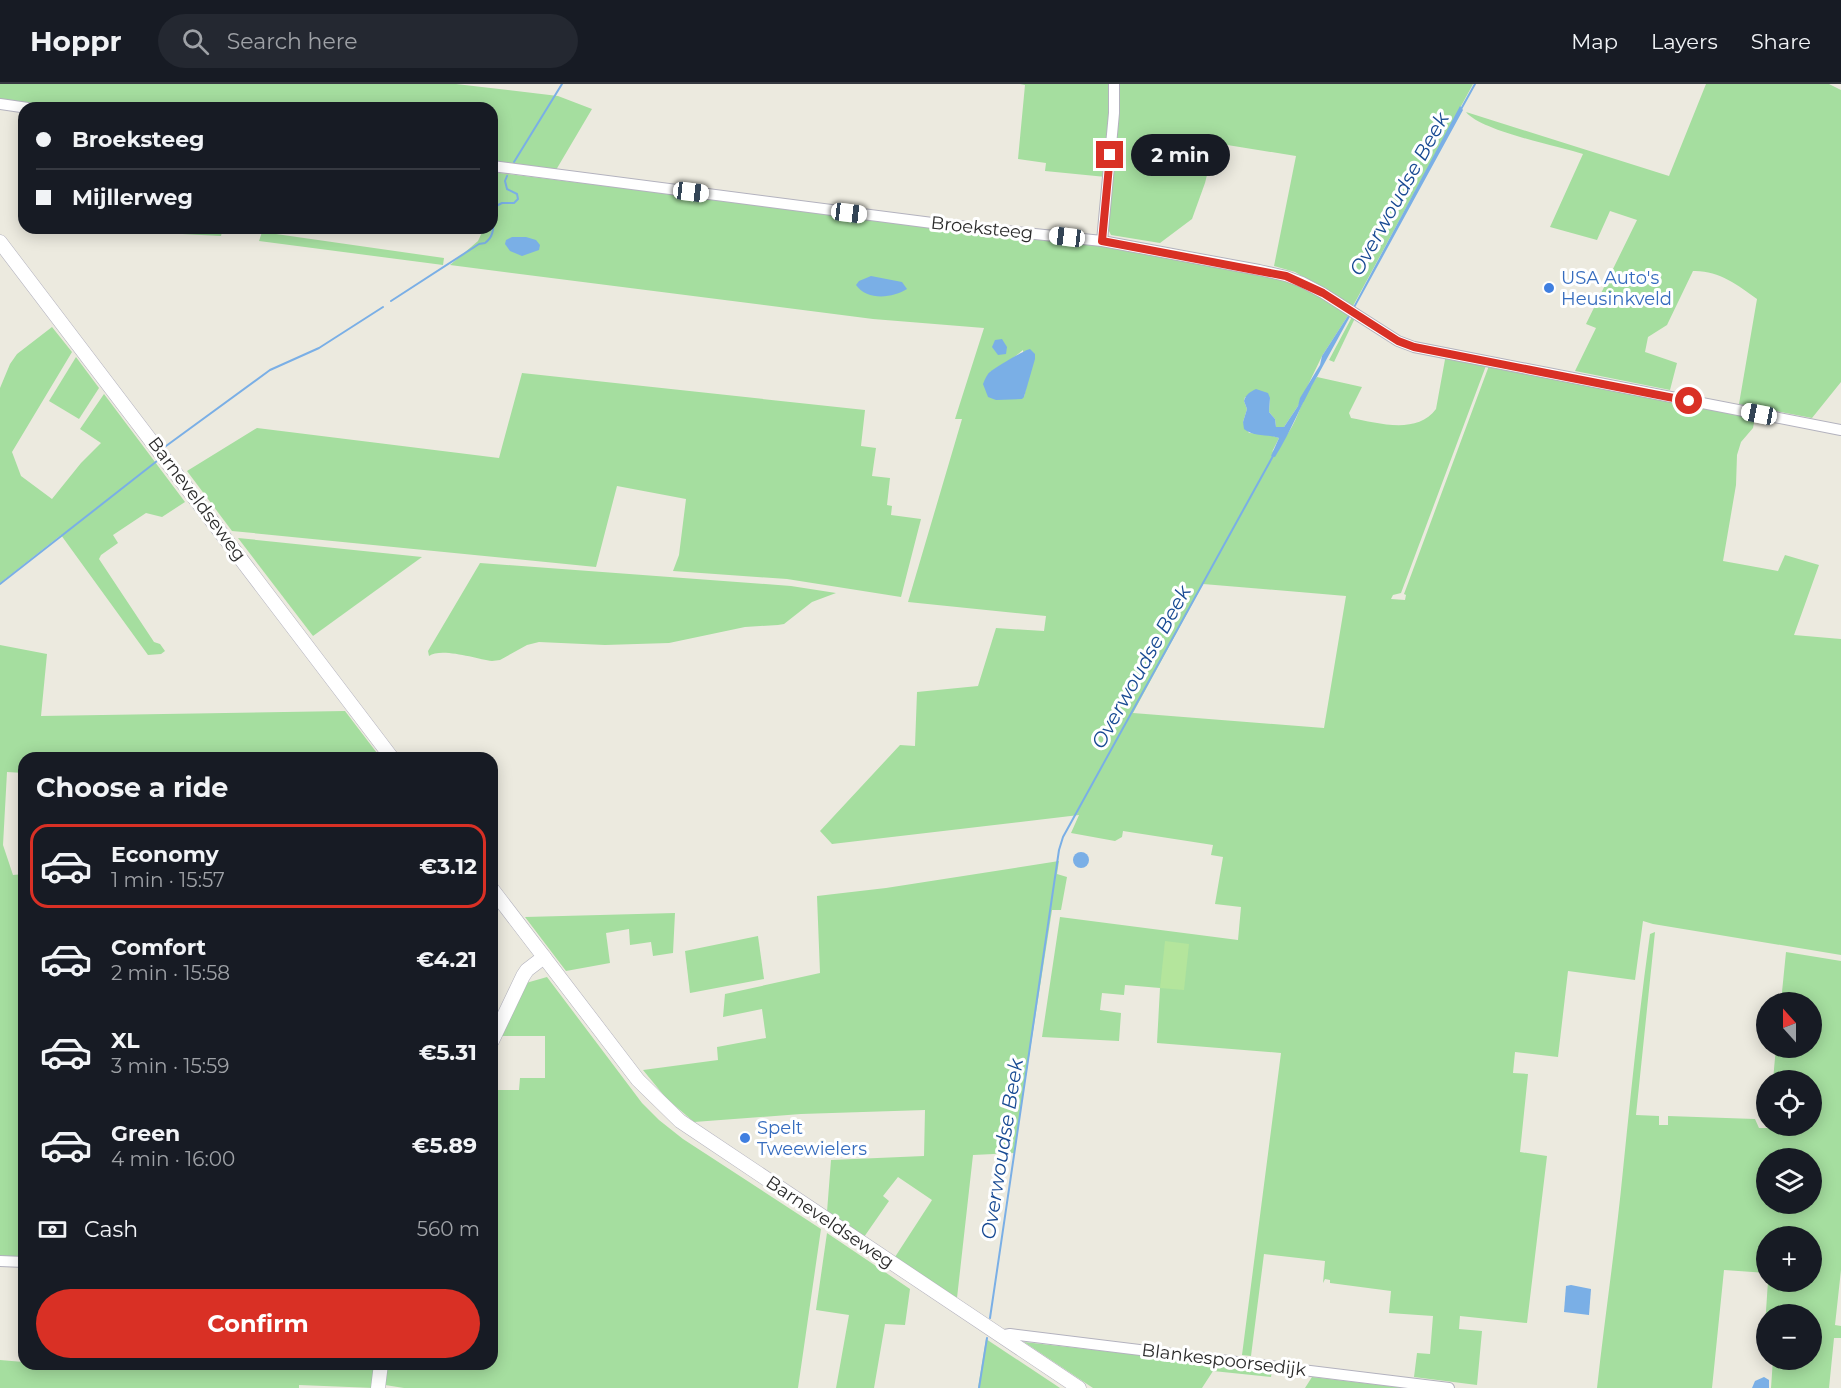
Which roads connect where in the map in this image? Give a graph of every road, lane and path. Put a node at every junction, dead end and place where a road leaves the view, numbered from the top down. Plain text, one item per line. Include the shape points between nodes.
1 (1114, 84) edge
2 (0, 104) edge
3 (18, 107) edge
4 (498, 167) edge
5 (1102, 241) junction
6 (0, 242) edge
7 (1841, 430) edge
8 (387, 752) edge
9 (498, 897) edge
10 (544, 957) junction
11 (498, 1029) edge
12 (0, 1261) edge
13 (18, 1262) edge
14 (999, 1336) junction
15 (380, 1370) edge
16 (378, 1388) edge
17 (1079, 1388) edge
18 (1449, 1388) edge

1 - 5 street
2 - 3 street
4 - 5 street, Broeksteeg
5 - 7 street, Broeksteeg via 1286,276 1323,293 1398,341 1414,347
6 - 8 main road, Barneveldseweg
9 - 10 main road, Barneveldseweg
10 - 11 main road via 527,970
10 - 14 main road, Barneveldseweg via 638,1080 680,1121
12 - 13 street
14 - 17 main road, Barneveldseweg
14 - 18 street, Blankespoorsedijk via 1010,1334
15 - 16 main road

